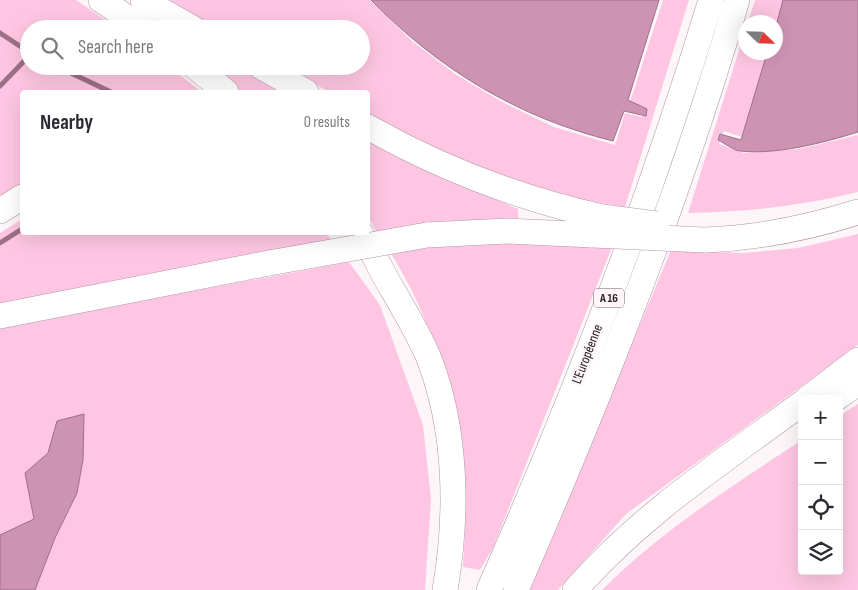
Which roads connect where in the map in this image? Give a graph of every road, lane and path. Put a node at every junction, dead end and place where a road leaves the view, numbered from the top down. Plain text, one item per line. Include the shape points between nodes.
1 (101, 0) edge
2 (143, 0) edge
3 (711, 0) edge
4 (737, 0) edge
5 (131, 20) edge
6 (178, 20) edge
7 (205, 75) edge
8 (276, 75) edge
9 (224, 90) edge
10 (302, 90) edge
11 (370, 128) edge
12 (20, 197) edge
13 (858, 207) edge
14 (0, 211) edge
15 (858, 212) edge
16 (598, 226) junction
17 (708, 234) junction
18 (351, 235) edge
19 (362, 235) edge
20 (398, 299) junction
21 (0, 316) edge
22 (858, 360) edge
23 (858, 383) edge
24 (812, 395) edge
25 (841, 395) edge
26 (798, 406) edge
27 (798, 424) edge
28 (613, 549) junction
29 (445, 590) edge
30 (489, 590) edge
31 (516, 590) edge
32 (575, 590) edge

1 - 5 highway
2 - 6 highway
3 - 30 highway, L'Européenne / A 16 via 665,143 597,330
4 - 31 highway, L'Européenne / A 16 via 644,276 586,425
7 - 9 highway
8 - 10 highway
11 - 16 highway via 414,153 470,178
12 - 14 highway
13 - 17 highway
15 - 17 highway via 793,231 743,238
16 - 17 highway, bridge
16 - 21 highway, bridge via 427,235
18 - 20 highway
19 - 20 highway
20 - 29 highway via 428,357 450,451 454,515
22 - 24 highway
23 - 25 highway
26 - 28 highway via 697,478
27 - 28 highway
28 - 32 highway

